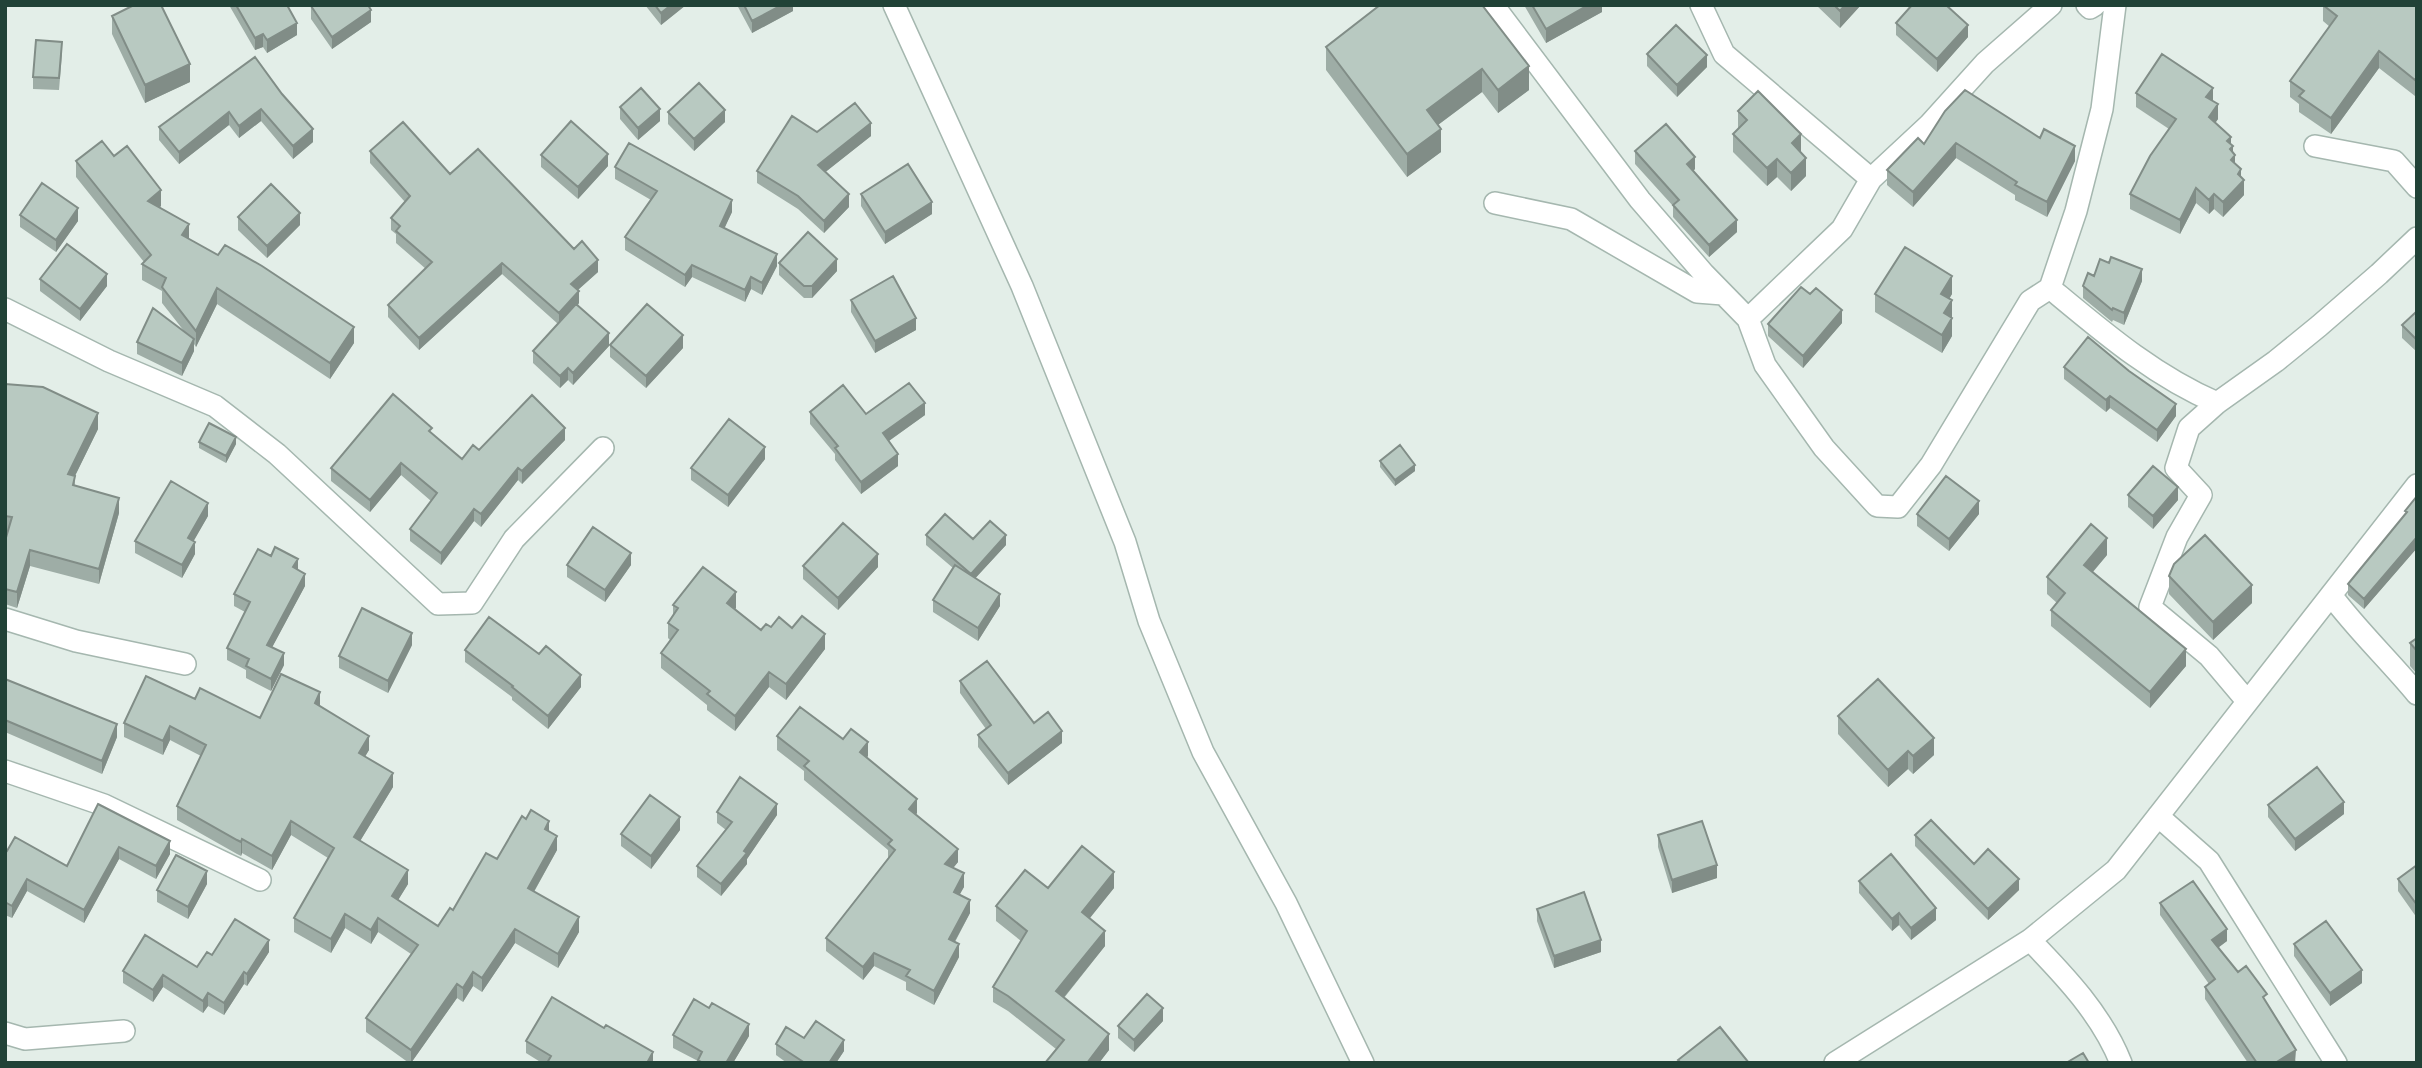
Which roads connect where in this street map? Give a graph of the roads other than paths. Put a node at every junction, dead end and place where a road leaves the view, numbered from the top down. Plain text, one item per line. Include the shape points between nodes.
1 (894, 5) edge
2 (1493, 5) edge
3 (1701, 5) edge
4 (2051, 5) edge
5 (2087, 5) edge
6 (2095, 5) edge
7 (2115, 5) edge
8 (2315, 146) dead end
9 (1871, 178) junction
10 (2417, 187) edge
11 (1494, 203) dead end
12 (2417, 238) edge
13 (2050, 288) junction
14 (1723, 294) junction
15 (5, 309) edge
16 (1748, 319) junction
17 (2217, 403) junction
18 (603, 448) dead end
19 (2417, 485) edge
20 (2331, 595) junction
21 (5, 619) edge
22 (185, 664) dead end
23 (2417, 694) edge
24 (2248, 701) junction
25 (5, 771) edge
26 (2158, 816) junction
27 (260, 880) dead end
28 (2030, 940) junction
29 (124, 1031) dead end
30 (5, 1033) edge
31 (1363, 1063) edge
32 (1835, 1063) edge
33 (2121, 1063) edge
34 (2336, 1063) edge

1 - 31 street via 1022,286 1203,752 1286,903
2 - 14 street via 1640,200
3 - 9 street via 1724,54
4 - 9 street via 1985,62 1929,125
5 - 6 street
7 - 13 street via 2102,109
8 - 10 street via 2394,161
9 - 16 street via 1842,229
11 - 14 street via 1571,219 1697,292
12 - 17 street via 2319,326
13 - 16 street via 2030,300 1931,465 1898,507 1877,506 1824,448 1765,365
13 - 17 street via 2127,352 2185,389
14 - 16 street
15 - 18 street via 215,406 277,454 438,604 472,603 514,540
17 - 24 street via 2189,428 2180,455 2176,468 2201,495 2177,537 2150,607 2208,656
19 - 20 street
20 - 23 street
20 - 24 street
21 - 22 street via 76,641
24 - 26 street
25 - 27 street via 104,805
26 - 28 street via 2116,870
26 - 34 street via 2209,861
28 - 32 street
28 - 33 street via 2071,983
29 - 30 street via 25,1039

